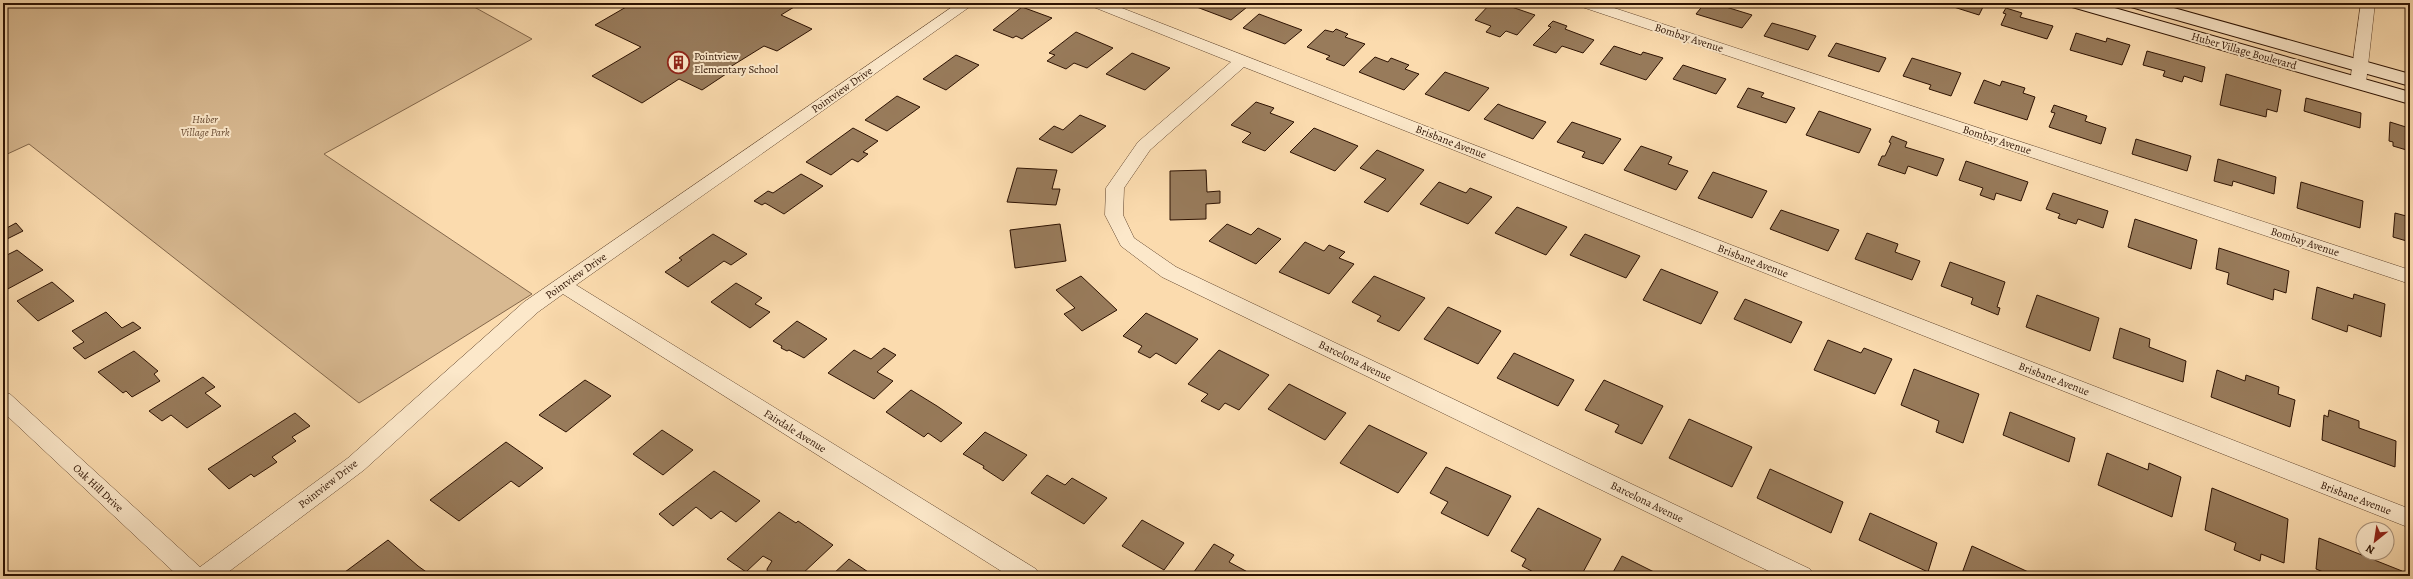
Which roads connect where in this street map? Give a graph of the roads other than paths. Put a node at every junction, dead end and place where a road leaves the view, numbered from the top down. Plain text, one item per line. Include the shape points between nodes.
1 (968, 3) edge
2 (1096, 3) edge
3 (1584, 3) edge
4 (2078, 3) edge
5 (2137, 3) edge
6 (2368, 3) edge
7 (1242, 60) junction
8 (2359, 74) junction
9 (2410, 80) edge
10 (2410, 98) edge
11 (2410, 277) edge
12 (562, 285) junction
13 (3, 400) edge
14 (2410, 519) edge
15 (194, 576) edge
16 (206, 576) edge
17 (1028, 576) edge
18 (1802, 576) edge

1 - 12 street, Pointview Drive
2 - 7 street, Brisbane Avenue
3 - 11 street, Bombay Avenue
4 - 8 street, Huber Village Boulevard
5 - 8 street, Huber Village Boulevard
6 - 8 street
7 - 14 street, Brisbane Avenue
7 - 18 street, Barcelona Avenue via 1144,146 1115,188 1114,215 1127,242 1169,272
8 - 9 street, Huber Village Boulevard
8 - 10 street, Huber Village Boulevard
12 - 16 street, Pointview Drive via 531,307 356,464
12 - 17 street, Fairdale Avenue
13 - 15 street, Oak Hill Drive

